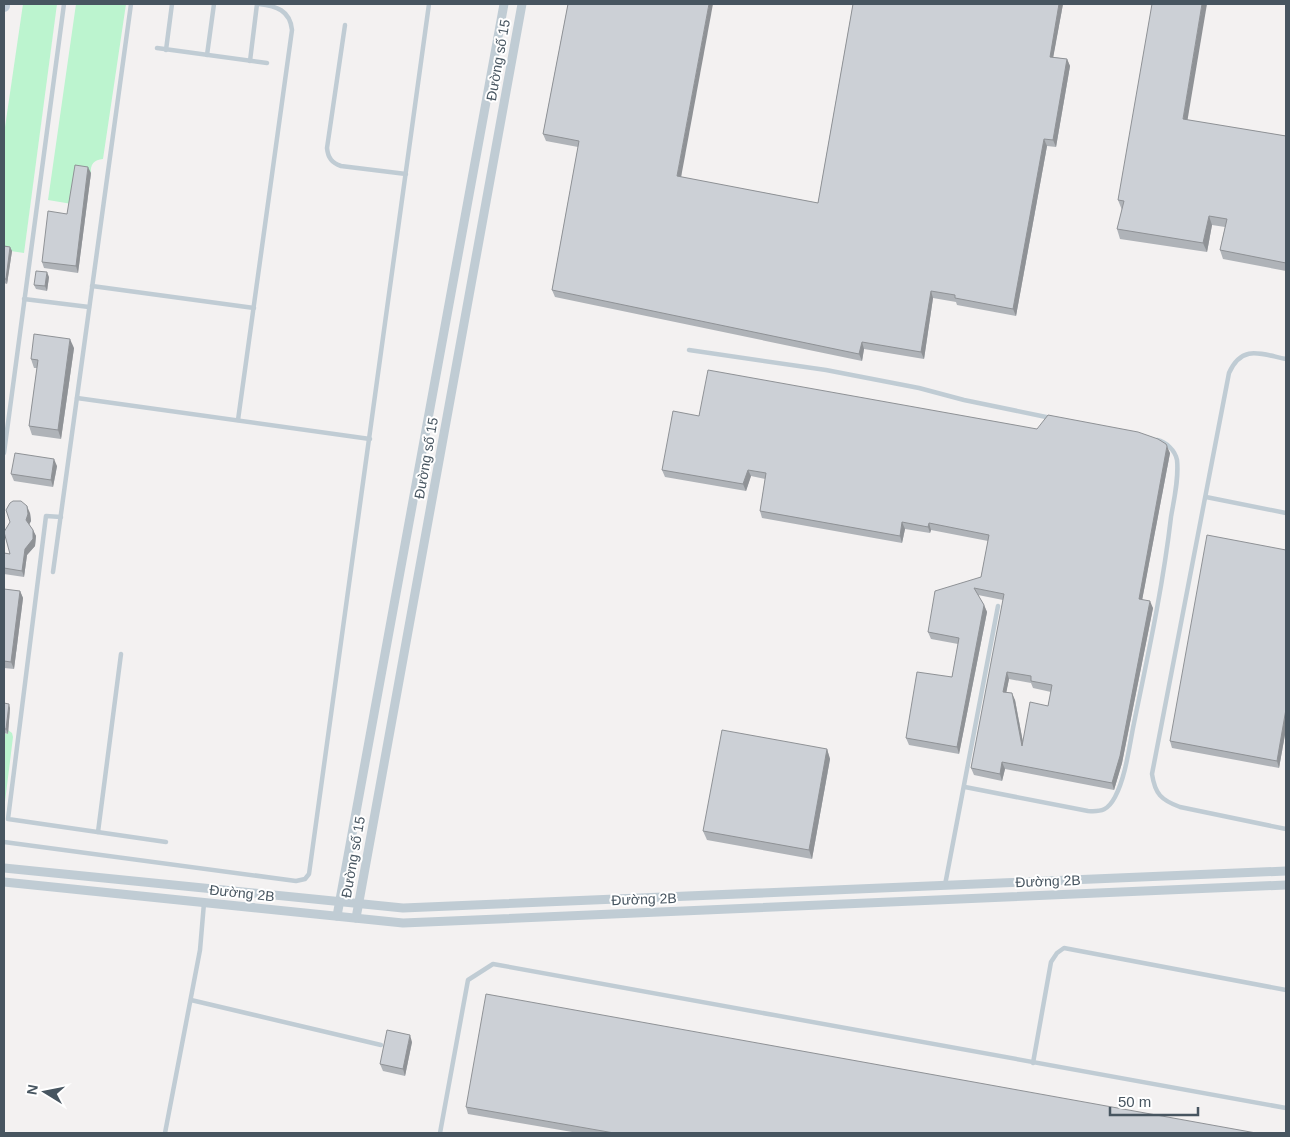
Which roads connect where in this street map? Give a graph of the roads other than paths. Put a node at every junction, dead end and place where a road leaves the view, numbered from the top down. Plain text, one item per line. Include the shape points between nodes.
1 (64, 4) edge
2 (131, 4) edge
3 (172, 4) edge
4 (214, 4) edge
5 (258, 4) edge
6 (429, 4) edge
7 (504, 4) edge
8 (522, 4) edge
9 (345, 25) dead end
10 (157, 48) dead end
11 (166, 50) junction
12 (207, 55) junction
13 (250, 61) junction
14 (267, 63) dead end
15 (406, 174) junction
16 (92, 286) junction
17 (24, 299) junction
18 (89, 307) junction
19 (254, 308) junction
20 (689, 350) dead end
21 (1286, 359) edge
22 (77, 398) junction
23 (1056, 419) edge
24 (238, 420) junction
25 (370, 439) junction
26 (1155, 439) edge
27 (4, 453) edge
28 (1206, 497) junction
29 (1286, 513) edge
30 (60, 517) junction
31 (53, 572) dead end
32 (998, 606) dead end
33 (120, 654) dead end
34 (965, 787) junction
35 (1286, 829) edge
36 (98, 832) junction
37 (4, 842) edge
38 (166, 842) dead end
39 (4, 868) edge
40 (1286, 870) edge
41 (4, 882) edge
42 (945, 885) junction
43 (1286, 885) edge
44 (340, 902) junction
45 (204, 903) junction
46 (359, 903) junction
47 (337, 916) junction
48 (356, 918) junction
49 (1286, 990) edge
50 (191, 1000) junction
51 (381, 1045) dead end
52 (1033, 1063) junction
53 (1286, 1108) edge
54 (165, 1133) edge
55 (440, 1133) edge

1 - 17 lane
2 - 16 lane
3 - 11 lane
4 - 12 lane
5 - 13 lane
5 - 19 lane via 284,11 292,30
6 - 15 lane
7 - 44 street, Đường số 15
8 - 46 street, Đường số 15
9 - 15 lane via 327,148 329,157 341,166
10 - 11 lane
11 - 12 lane
12 - 13 lane
13 - 14 lane
15 - 25 lane
16 - 18 lane
16 - 19 lane
17 - 18 lane
17 - 27 lane
18 - 22 lane
19 - 24 lane
20 - 23 lane via 826,370
21 - 28 lane via 1251,353 1243,354 1234,362
22 - 24 lane
22 - 30 lane
24 - 25 lane
25 - 37 lane via 307,876 296,881
26 - 34 lane via 1172,449 1176,459 1176,478 1169,538 1142,686 1122,780 1115,797 1108,809 1101,812
28 - 29 lane
28 - 35 lane via 1152,774 1154,786 1166,802 1180,807
30 - 31 lane
30 - 36 lane via 46,516 8,819
32 - 34 lane
33 - 36 lane
34 - 42 lane
36 - 38 lane
39 - 44 street, Đường 2B
40 - 42 street, Đường 2B
41 - 45 street, Đường 2B
42 - 46 street, Đường 2B via 403,908
43 - 48 street, Đường 2B via 403,923
44 - 46 street, Đường 2B
44 - 47 street, Đường số 15
45 - 47 street, Đường 2B
45 - 50 lane
46 - 48 street, Đường số 15
47 - 48 street, Đường 2B
49 - 52 lane via 1064,948 1051,962
50 - 51 lane
50 - 54 lane
52 - 53 lane
52 - 55 lane via 492,964 468,980

